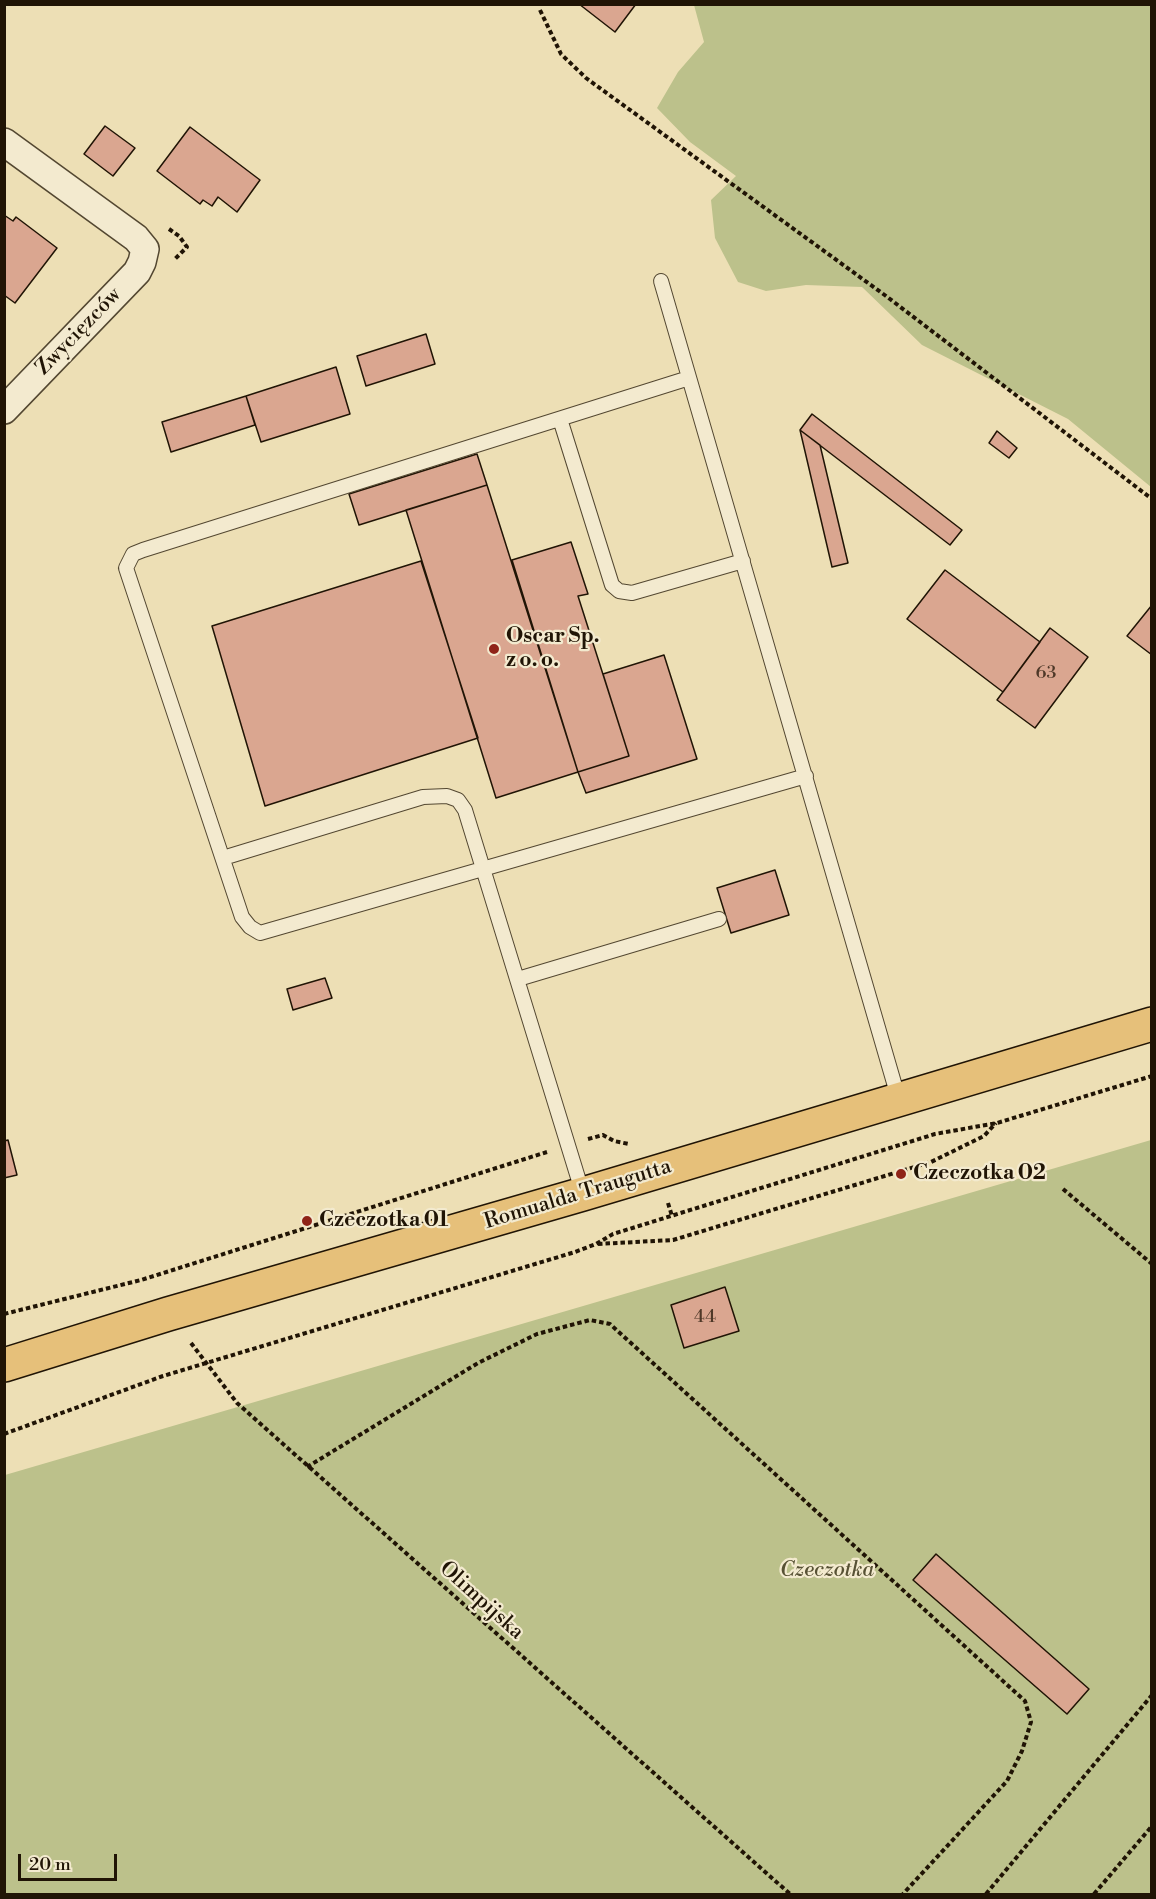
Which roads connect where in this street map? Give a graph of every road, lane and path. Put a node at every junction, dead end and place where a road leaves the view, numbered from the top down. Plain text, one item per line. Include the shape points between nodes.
1 (540, 10) dead end
2 (4, 142) edge
3 (162, 224) dead end
4 (170, 264) dead end
5 (661, 281) dead end
6 (689, 378) junction
7 (4, 410) edge
8 (560, 418) junction
9 (1152, 499) edge
10 (743, 561) junction
11 (806, 776) junction
12 (223, 858) junction
13 (484, 869) junction
14 (719, 919) dead end
15 (518, 979) junction
16 (1152, 1024) edge
17 (1152, 1076) edge
18 (899, 1100) junction
19 (996, 1122) junction
20 (638, 1144) dead end
21 (569, 1146) junction
22 (1063, 1189) dead end
23 (583, 1194) junction
24 (666, 1196) dead end
25 (672, 1216) junction
26 (596, 1244) junction
27 (1152, 1264) edge
28 (4, 1314) edge
29 (168, 1314) junction
30 (207, 1362) junction
31 (4, 1365) edge
32 (4, 1434) edge
33 (308, 1467) junction
34 (1152, 1695) edge
35 (1152, 1826) edge
36 (790, 1894) edge
37 (903, 1894) edge
38 (986, 1894) edge
39 (1094, 1894) edge

1 - 9 path via 561,54 586,78 886,296
2 - 7 street, Zwycięzców via 136,238 145,249 137,272
3 - 4 path via 187,247
5 - 6 lane
6 - 8 lane
6 - 10 lane
8 - 10 lane via 612,585 619,591 632,593
8 - 12 lane via 133,554 126,568
10 - 11 lane
11 - 13 lane
11 - 18 lane
12 - 13 lane via 242,917 260,933
12 - 13 lane via 423,797 447,795 458,800 465,810
13 - 15 lane
14 - 15 lane
15 - 21 lane
16 - 18 main road, Romualda Traugutta
17 - 19 path
18 - 23 main road, Romualda Traugutta
19 - 25 path via 935,1134
19 - 26 path via 984,1136 931,1162 673,1240
20 - 21 path via 621,1143 603,1135
21 - 23 lane
21 - 28 path via 141,1280
22 - 27 path
23 - 29 main road, Romualda Traugutta
24 - 25 path
25 - 26 path via 613,1234
26 - 30 path
29 - 30 path, Olimpijska
29 - 31 main road, Romualda Traugutta
30 - 32 path
30 - 33 path, Olimpijska via 237,1403
33 - 36 path, Olimpijska
33 - 37 path via 478,1364 537,1334 590,1320 610,1324 1025,1701 1031,1722 1007,1781
34 - 38 path
35 - 39 path

